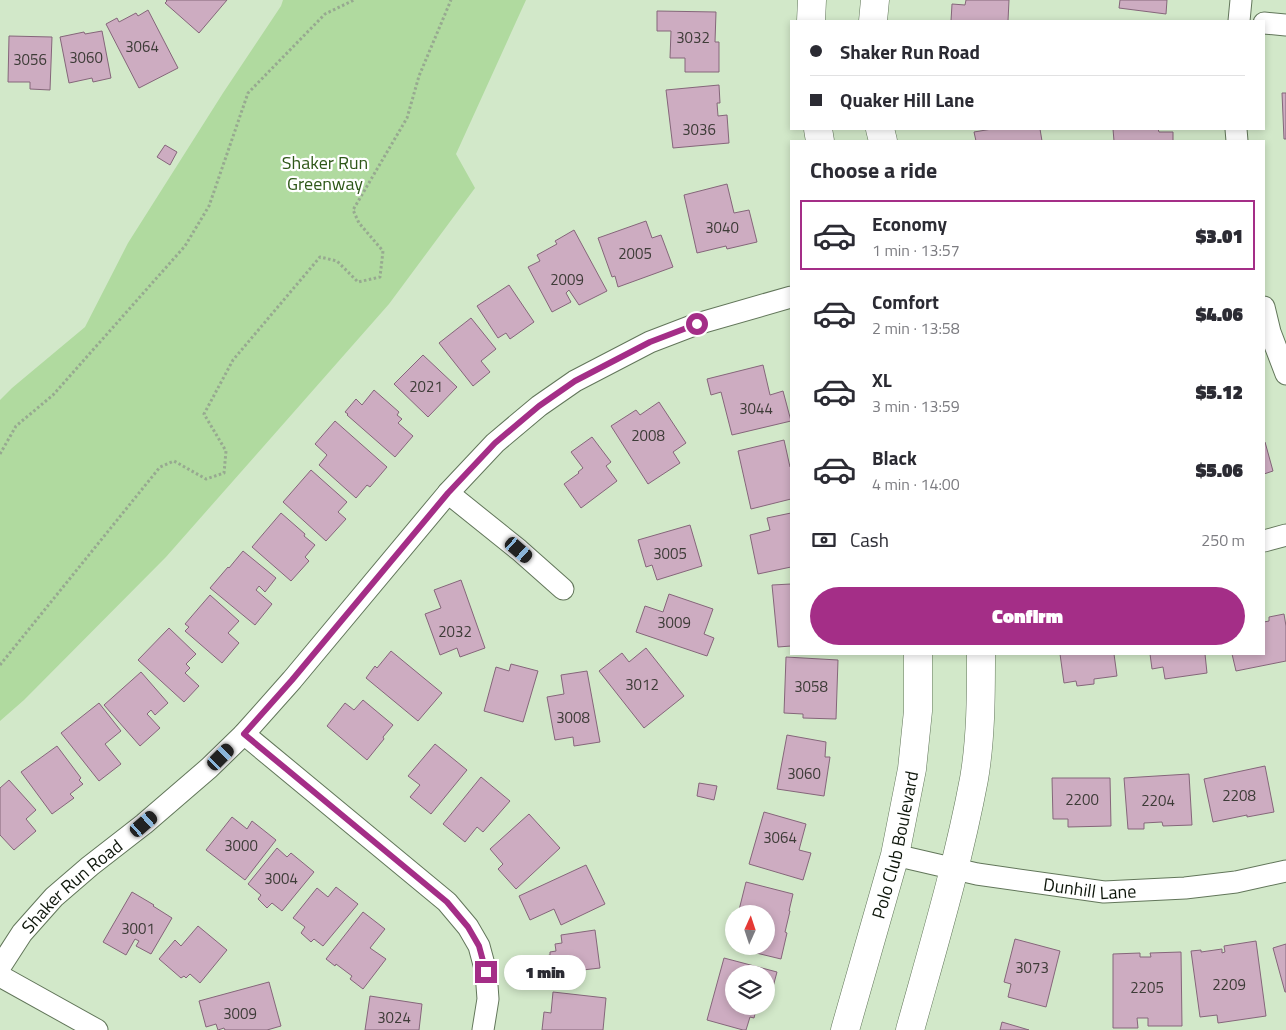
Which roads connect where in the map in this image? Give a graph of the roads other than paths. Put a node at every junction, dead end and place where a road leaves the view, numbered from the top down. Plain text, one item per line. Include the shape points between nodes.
1 (812, 0) edge
2 (875, 0) edge
3 (810, 20) edge
4 (873, 20) edge
5 (1265, 23) edge
6 (1286, 25) edge
7 (790, 297) edge
8 (1265, 311) edge
9 (1286, 374) edge
10 (448, 493) junction
11 (1286, 535) edge
12 (1265, 541) edge
13 (564, 589) dead end
14 (918, 655) edge
15 (981, 655) edge
16 (244, 734) junction
17 (894, 855) junction
18 (955, 869) junction
19 (1286, 871) edge
20 (0, 968) edge
21 (0, 976) edge
22 (97, 1030) edge
23 (483, 1030) edge
24 (846, 1030) edge
25 (910, 1030) edge

1 - 3 street
2 - 4 street
5 - 6 street
7 - 10 street, Shaker Run Road via 650,342 575,381 495,443
8 - 9 street
10 - 13 street
10 - 16 street, Shaker Run Road
11 - 12 street
14 - 17 street, Polo Club Boulevard via 918,711 912,768
15 - 18 street via 974,777
16 - 20 street, Shaker Run Road via 144,824 54,897 22,933
16 - 23 street via 447,902 463,921 479,946 486,972 488,999
17 - 18 street, Dunhill Lane
17 - 24 street, Polo Club Boulevard
18 - 19 street, Dunhill Lane via 1104,892 1185,888
18 - 25 street
21 - 22 street

